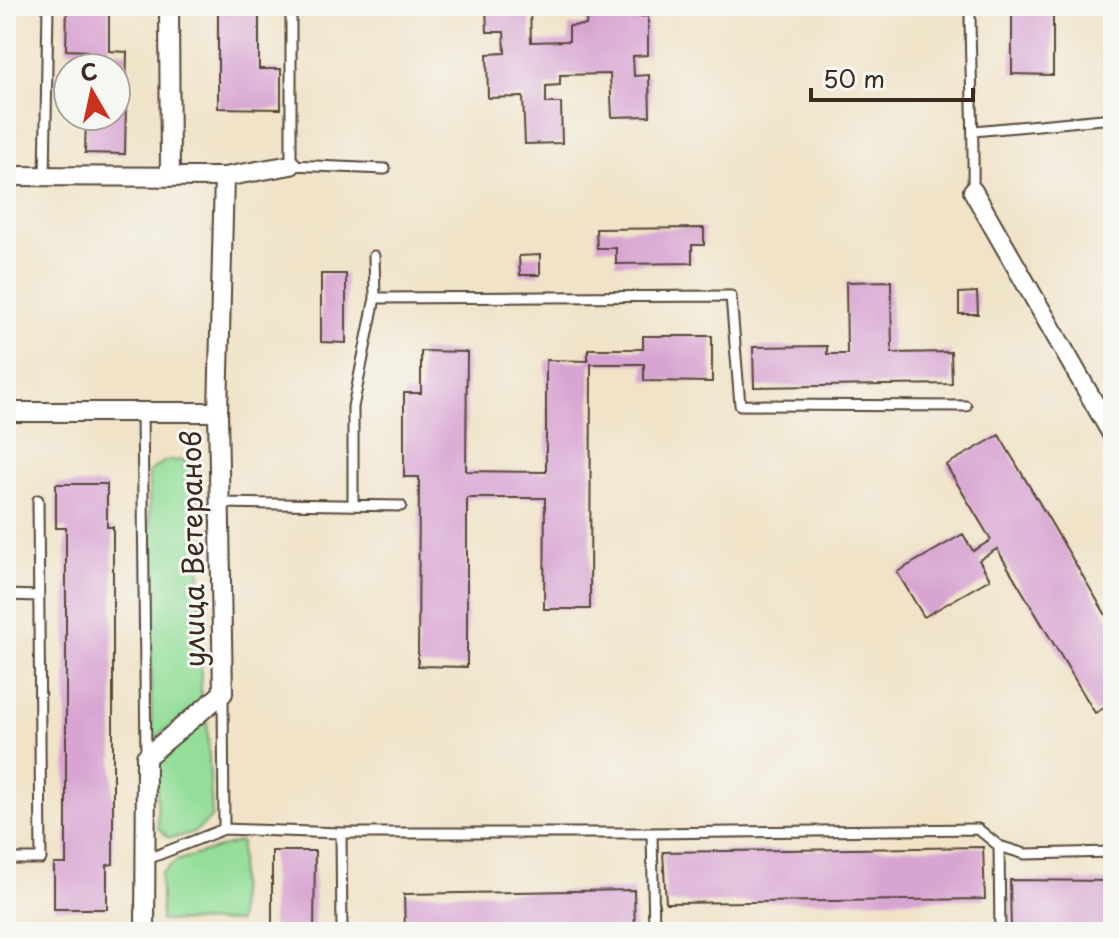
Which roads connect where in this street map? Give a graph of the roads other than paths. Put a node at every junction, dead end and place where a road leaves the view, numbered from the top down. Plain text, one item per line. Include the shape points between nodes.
1 (48, 6) edge
2 (169, 6) edge
3 (291, 6) edge
4 (970, 6) edge
5 (1113, 118) edge
6 (974, 131) junction
7 (291, 165) junction
8 (385, 169) dead end
9 (6, 176) edge
10 (170, 176) junction
11 (45, 177) junction
12 (224, 177) junction
13 (973, 191) joint
14 (374, 256) dead end
15 (375, 298) junction
16 (966, 406) dead end
17 (6, 412) edge
18 (142, 412) junction
19 (218, 412) junction
20 (1113, 436) edge
21 (38, 500) dead end
22 (220, 503) junction
23 (353, 504) junction
24 (401, 506) dead end
25 (6, 595) edge
26 (39, 596) junction
27 (223, 693) junction
28 (146, 757) junction
29 (224, 829) junction
30 (341, 833) junction
31 (652, 833) junction
32 (999, 846) junction
33 (1113, 852) edge
34 (6, 859) edge
35 (145, 860) junction
36 (145, 932) edge
37 (342, 932) edge
38 (654, 932) edge
39 (1000, 932) edge

1 - 11 lane
2 - 10 street
3 - 7 lane
4 - 6 lane
5 - 6 lane
6 - 13 lane
7 - 8 lane
7 - 12 street
9 - 11 street
10 - 11 street
10 - 12 street
12 - 19 street, улица Ветеранов
13 - 20 street
14 - 15 lane
15 - 16 lane via 731,296 740,405
15 - 23 lane via 353,407
17 - 18 street
18 - 19 street
18 - 28 lane
19 - 22 street, улица Ветеранов
21 - 26 lane
22 - 23 lane
22 - 27 street, улица Ветеранов
23 - 24 lane
25 - 26 lane
26 - 34 lane via 41,859
27 - 28 street, улица Ветеранов
27 - 29 lane
28 - 35 street
29 - 30 lane
29 - 35 lane
30 - 31 lane
30 - 37 lane
31 - 32 lane via 978,829
31 - 38 lane
32 - 33 lane via 1025,854
32 - 39 lane
35 - 36 street

